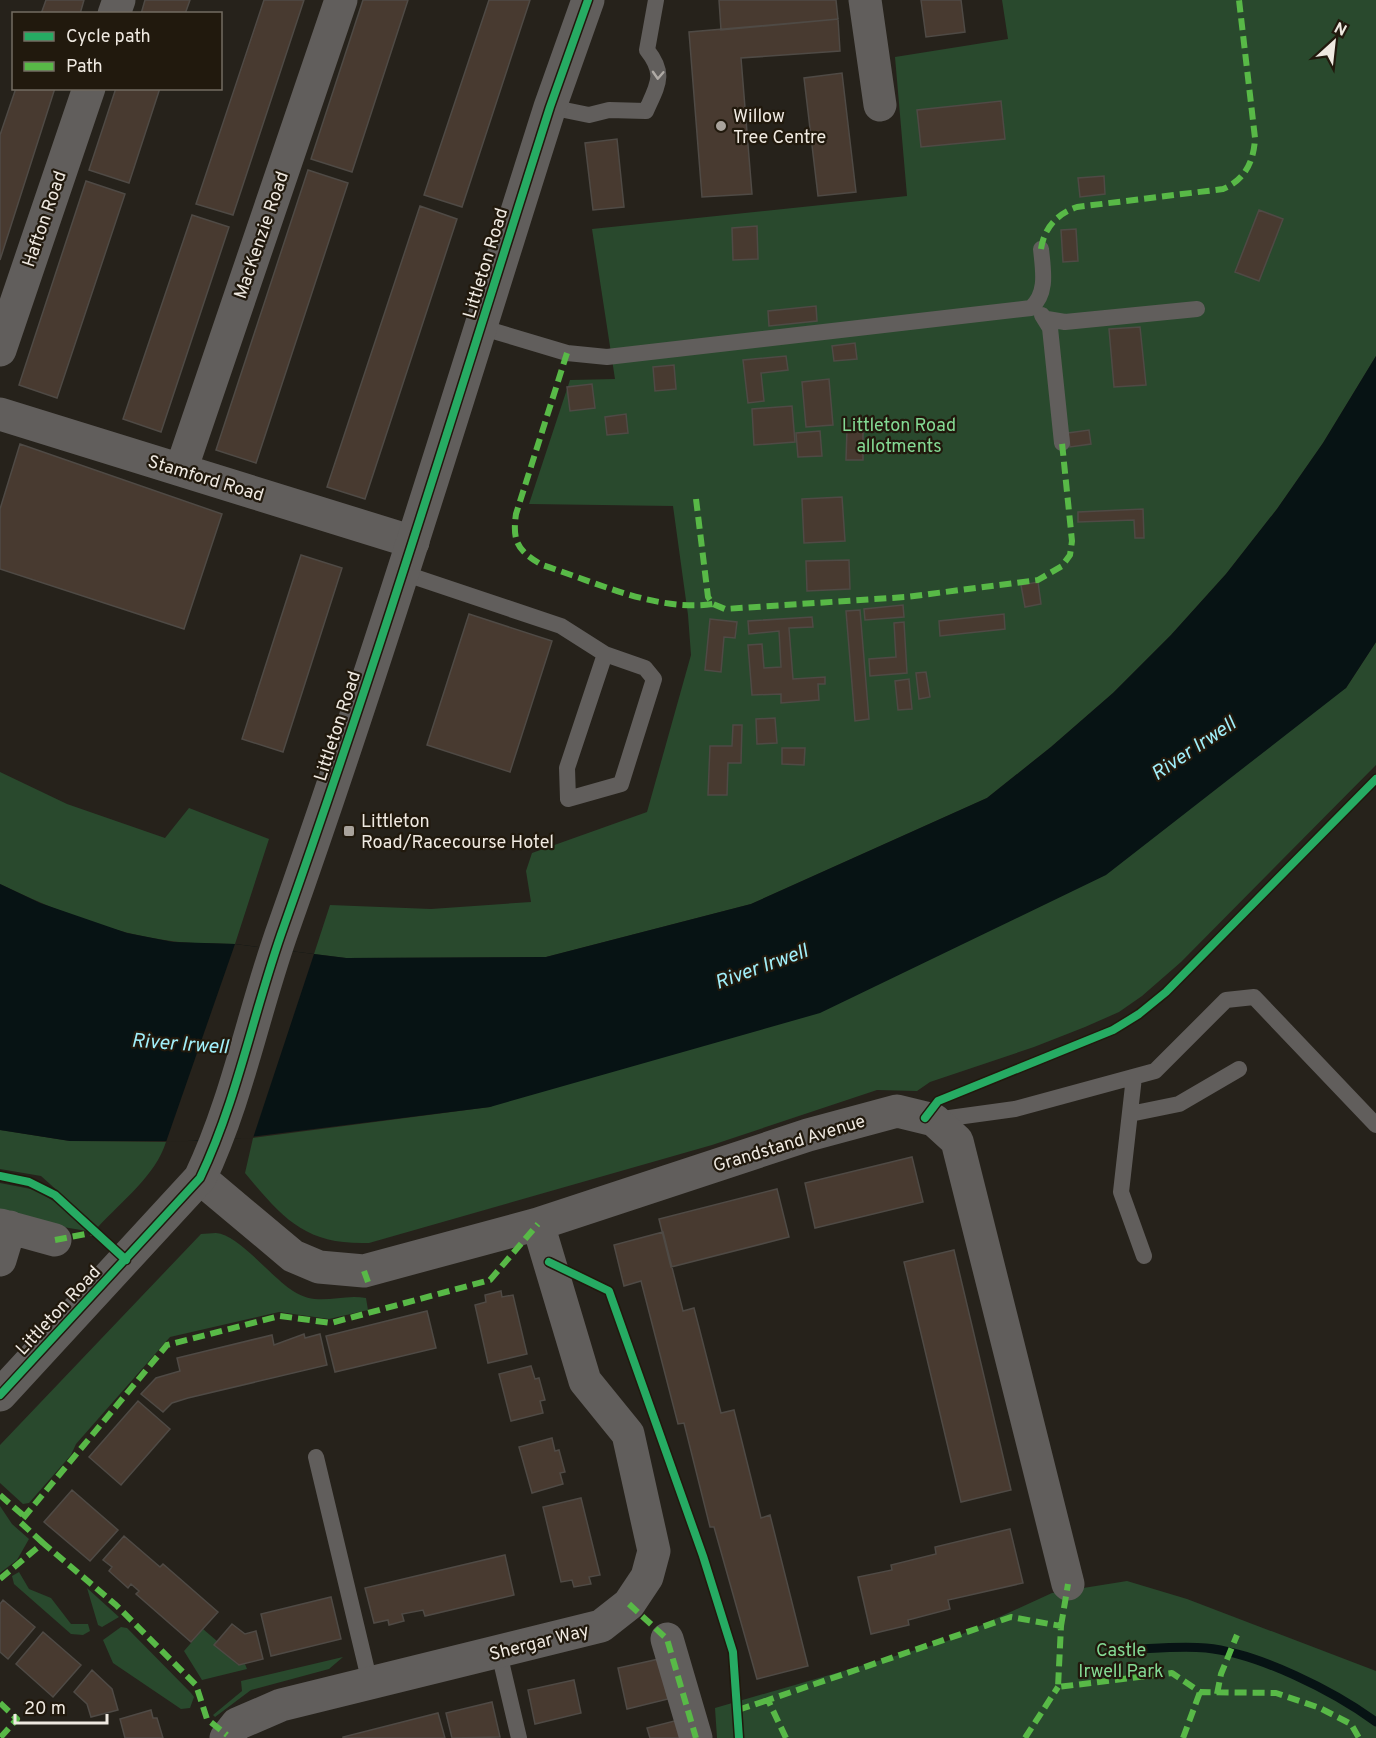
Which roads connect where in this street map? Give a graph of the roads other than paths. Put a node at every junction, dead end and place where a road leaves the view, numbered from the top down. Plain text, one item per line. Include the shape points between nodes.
1 (340, 0) edge
2 (588, 0) edge
3 (656, 0) edge
4 (865, 0) edge
5 (88, 90) edge
6 (880, 105) dead end
7 (550, 107) junction
8 (1041, 249) dead end
9 (1031, 308) junction
10 (1197, 309) dead end
11 (1047, 320) junction
12 (480, 327) junction
13 (0, 350) edge
14 (0, 414) edge
15 (1062, 443) dead end
16 (181, 470) junction
17 (412, 542) junction
18 (404, 573) junction
19 (605, 654) junction
20 (1239, 1069) dead end
21 (1134, 1077) junction
22 (1130, 1114) junction
23 (934, 1120) junction
24 (1376, 1125) edge
25 (200, 1178) junction
26 (538, 1224) junction
27 (5, 1226) edge
28 (55, 1240) dead end
29 (1144, 1256) dead end
30 (0, 1260) edge
31 (0, 1395) edge
32 (316, 1457) dead end
33 (1068, 1584) dead end
34 (667, 1639) dead end
35 (499, 1653) junction
36 (370, 1683) junction
37 (226, 1738) edge
38 (519, 1738) edge
39 (696, 1738) edge

1 - 16 street, MacKenzie Road
2 - 7 street, Littleton Road
3 -> 7 lane via 647,50 659,65 659,82 646,111 609,110 589,115
4 - 6 street
5 - 13 street, Hafton Road
7 - 12 street, Littleton Road
8 - 9 lane via 1042,291
9 - 11 lane
9 - 12 lane via 607,357 567,352
10 - 11 lane via 1065,322
11 - 15 lane
12 - 17 street, Littleton Road
14 - 16 street, Stamford Road
16 - 17 street, Stamford Road
17 - 18 street, Littleton Road
18 - 19 lane via 561,626
18 - 25 street, Littleton Road via 276,949 217,1141
19 - 19 lane via 645,668 654,680 621,784 568,799 567,768
20 - 22 lane via 1179,1104
21 - 22 lane
21 - 23 lane via 1015,1109
21 - 24 lane via 1155,1071 1226,1000 1254,997
22 - 29 lane via 1121,1192
23 - 26 street, Grandstand Avenue via 897,1111 789,1141
23 - 33 street, Grandstand Avenue via 957,1141
25 - 26 street, Grandstand Avenue via 293,1256 319,1267 364,1270
25 - 31 street, Littleton Road
26 - 35 street, Shergar Way via 585,1381 628,1434 654,1551 647,1577 629,1604 601,1626
27 - 28 street
27 - 30 street
32 - 36 lane
34 - 39 street
35 - 36 street, Shergar Way
35 - 38 lane
36 - 37 street, Shergar Way via 281,1705 237,1724

